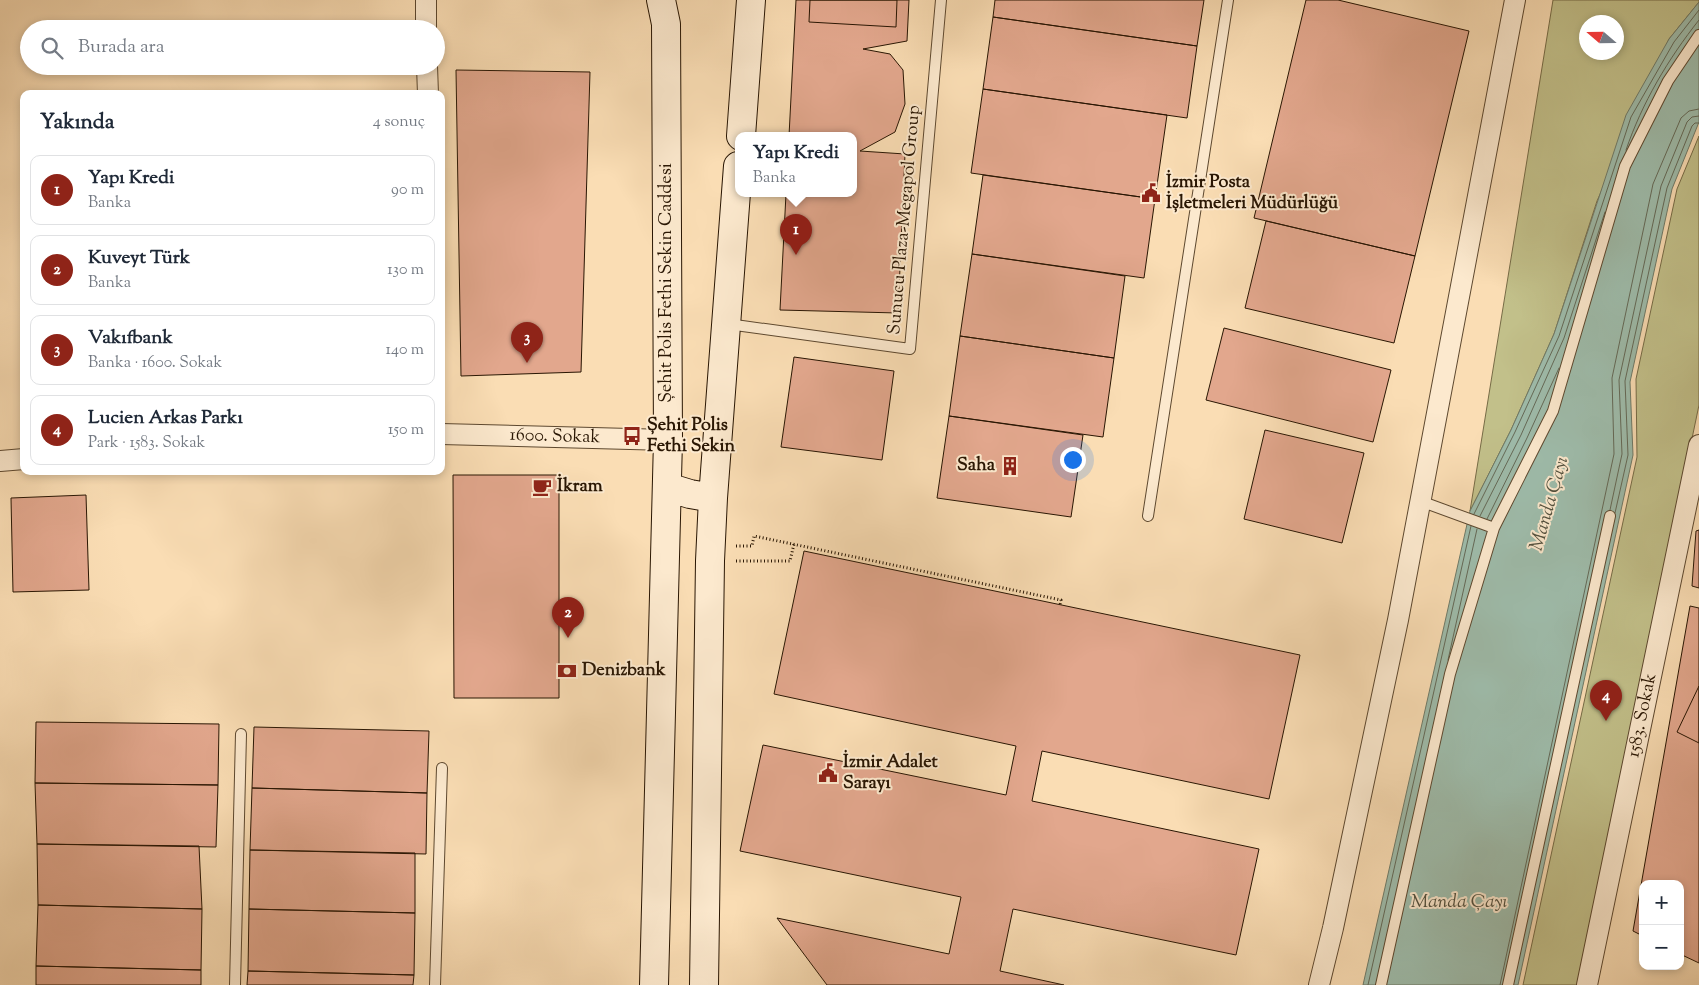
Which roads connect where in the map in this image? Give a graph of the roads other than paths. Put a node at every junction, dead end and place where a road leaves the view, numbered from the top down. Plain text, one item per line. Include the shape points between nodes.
1 (426, 0) edge
2 (661, 0) edge
3 (751, 0) edge
4 (941, 0) edge
5 (1228, 0) edge
6 (1515, 0) edge
7 (426, 20) edge
8 (1699, 35) edge
9 (427, 75) edge
10 (428, 90) edge
11 (741, 132) edge
12 (736, 197) edge
13 (727, 324) junction
14 (445, 434) edge
15 (668, 440) junction
16 (1699, 445) edge
17 (20, 459) edge
18 (0, 461) edge
19 (667, 487) junction
20 (713, 498) junction
21 (1420, 501) junction
22 (1148, 516) dead end
23 (1610, 516) dead end
24 (1494, 528) junction
25 (241, 734) dead end
26 (442, 768) dead end
27 (235, 985) edge
28 (435, 985) edge
29 (654, 985) edge
30 (704, 985) edge
31 (1319, 985) edge
32 (1382, 985) edge
33 (1508, 985) edge
34 (1587, 985) edge

1 - 7 street
2 - 15 main road, Şehit Polis Fethi Sekin Caddesi via 666,24
3 - 11 main road
4 - 13 lane, Sunucu Plaza-Megapol Group via 910,348
5 - 22 lane
6 - 21 street
8 - 24 lane via 1668,81 1626,166 1553,411
9 - 10 street
12 - 13 main road
13 - 20 main road
14 - 15 street, 1600. Sokak
15 - 19 main road, Şehit Polis Fethi Sekin Caddesi
16 - 34 street, 1583. Sokak
17 - 18 street
19 - 20 main road
19 - 29 main road, Şehit Polis Fethi Sekin Caddesi
20 - 30 main road
21 - 24 lane
21 - 31 street via 1392,649
23 - 33 lane
24 - 32 lane via 1450,674
25 - 27 lane
26 - 28 lane

